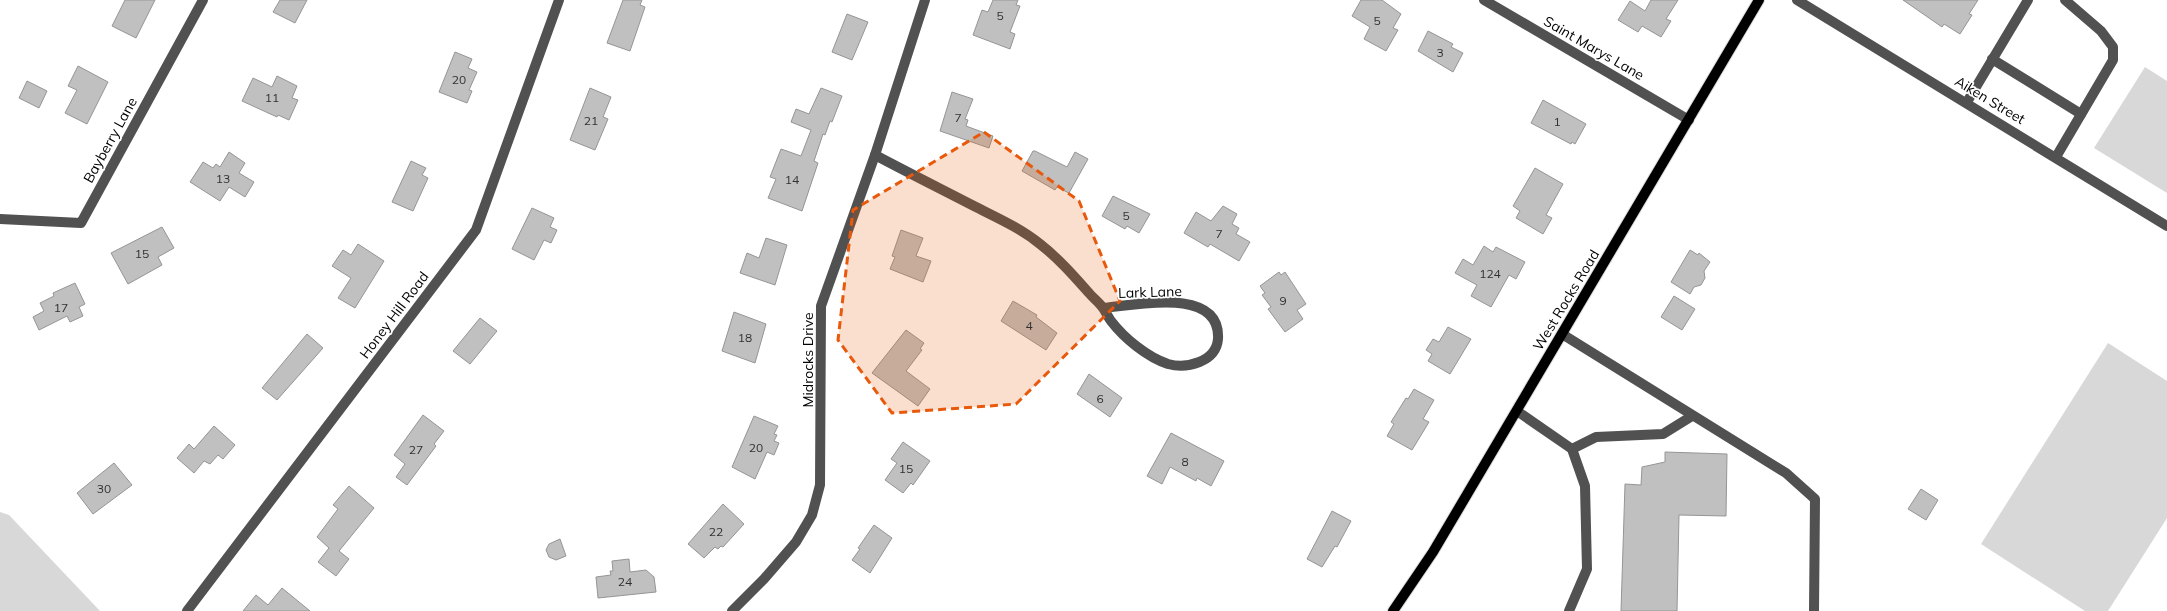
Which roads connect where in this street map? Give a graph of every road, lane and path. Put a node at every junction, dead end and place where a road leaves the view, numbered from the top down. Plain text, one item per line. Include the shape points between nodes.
1 (203, 0) edge
2 (558, 0) edge
3 (925, 0) edge
4 (1484, 0) edge
5 (1759, 0) edge
6 (1797, 0) edge
7 (2028, 0) edge
8 (2066, 0) edge
9 (1992, 59) junction
10 (1967, 102) junction
11 (2081, 114) junction
12 (1689, 120) junction
13 (875, 155) junction
14 (2056, 157) junction
15 (0, 219) edge
16 (2167, 226) edge
17 (1104, 308) junction
18 (1562, 334) junction
19 (1517, 411) junction
20 (1692, 416) junction
21 (1572, 449) junction
22 (186, 611) edge
23 (732, 611) edge
24 (1392, 611) edge
25 (1569, 611) edge
26 (1814, 611) edge

1 - 15 street, Bayberry Lane via 81,223
2 - 22 street, Honey Hill Road via 476,230
3 - 13 street, Midrocks Drive
4 - 12 street, Saint Marys Lane
5 - 12 main road, West Rocks Road
6 - 10 street, Aiken Street
7 - 9 street
8 - 11 street via 2101,31 2113,47 2113,60
9 - 10 street
9 - 11 street
10 - 14 street, Aiken Street
11 - 14 street
12 - 18 main road, West Rocks Road
13 - 17 street, Lark Lane via 1017,228 1040,244 1064,266
13 - 23 street, Midrocks Drive via 821,306 820,485 812,515 796,542
14 - 16 street, Aiken Street
17 - 17 street, Lark Lane via 1109,319 1122,334 1167,363 1192,365 1204,360 1217,345 1218,334 1214,321 1208,312 1198,306 1156,303
18 - 19 main road, West Rocks Road
18 - 20 street
19 - 21 street
19 - 24 main road, West Rocks Road via 1433,552
20 - 21 street via 1663,434 1596,437
20 - 26 street via 1786,473 1815,499
21 - 25 street via 1585,486 1587,569

